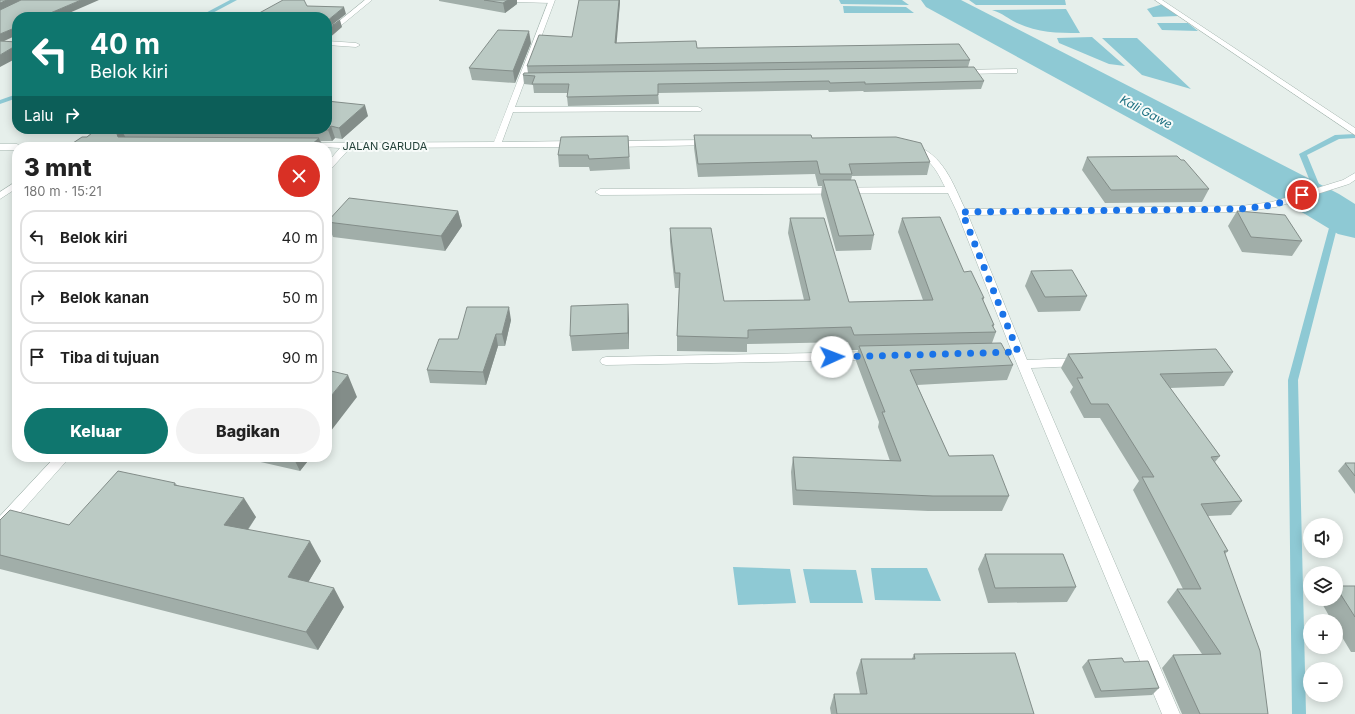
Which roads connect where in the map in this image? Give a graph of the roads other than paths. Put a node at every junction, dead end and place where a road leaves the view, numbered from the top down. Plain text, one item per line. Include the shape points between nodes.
1 (369, 0) edge
2 (517, 0) edge
3 (1158, 0) edge
4 (552, 1) edge
5 (332, 31) edge
6 (332, 43) edge
7 (356, 45) dead end
8 (1014, 71) dead end
9 (950, 72) edge
10 (698, 109) dead end
11 (509, 110) junction
12 (1352, 130) edge
13 (721, 143) edge
14 (585, 144) edge
15 (601, 144) edge
16 (497, 145) junction
17 (332, 146) edge
18 (347, 146) junction
19 (907, 146) edge
20 (0, 147) edge
21 (12, 147) edge
22 (332, 162) edge
23 (1355, 176) edge
24 (12, 188) edge
25 (950, 190) junction
26 (600, 192) dead end
27 (0, 196) edge
28 (962, 212) junction
29 (884, 355) edge
30 (1016, 356) junction
31 (606, 361) dead end
32 (1094, 362) edge
33 (58, 462) edge
34 (0, 526) edge
35 (1171, 714) edge

1 - 5 street
2 - 4 street
3 - 12 street
4 - 11 street via 525,78
6 - 7 street
8 - 9 street
10 - 11 street
11 - 16 street
13 - 15 street
14 - 16 street, JALAN GARUDA
16 - 18 street, JALAN GARUDA
17 - 18 street, JALAN GARUDA
18 - 22 street
19 - 25 street via 929,156 939,166
20 - 21 street
23 - 28 street via 1346,182 1273,205 1241,209
24 - 27 street
25 - 26 street
25 - 28 street
28 - 30 street
29 - 31 street
30 - 32 street
30 - 35 street
33 - 34 street

